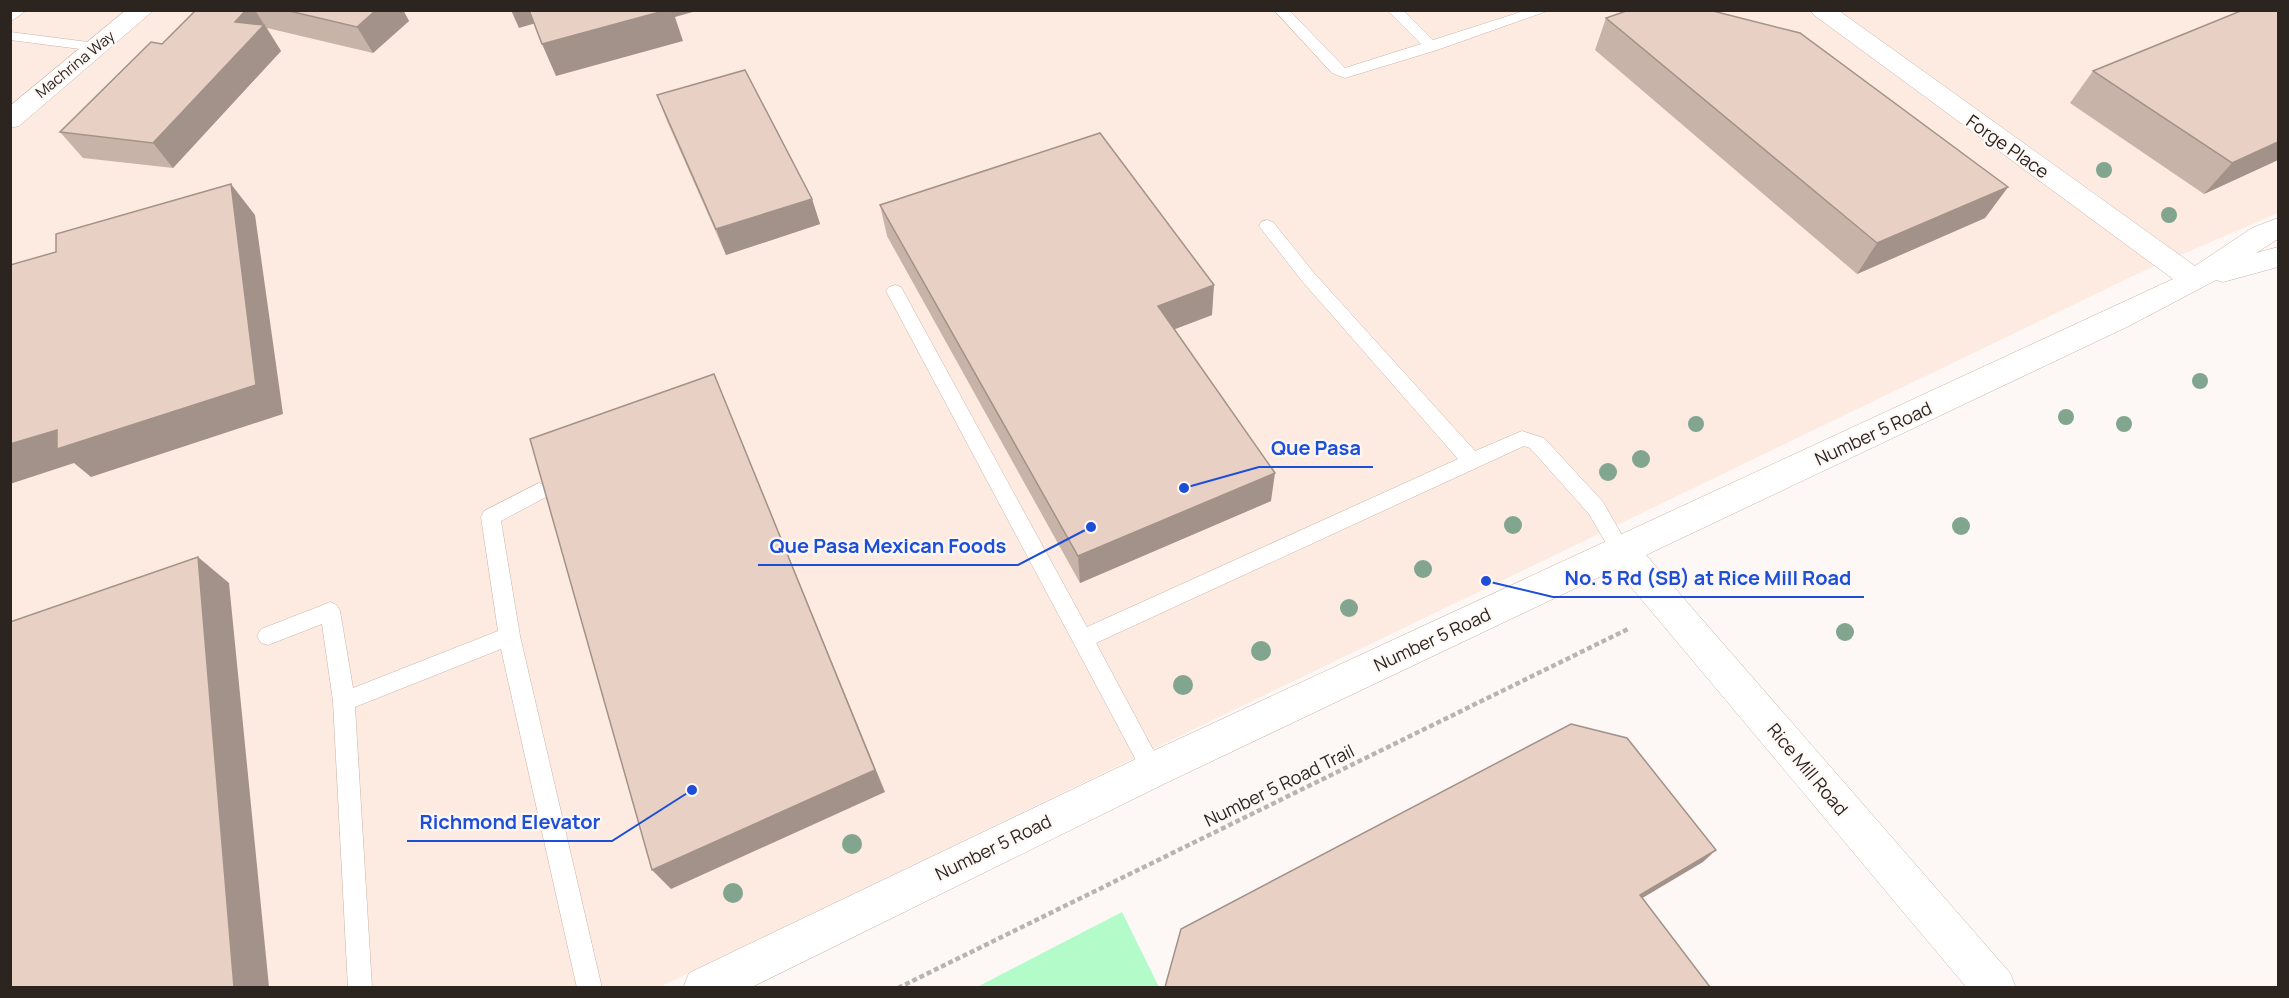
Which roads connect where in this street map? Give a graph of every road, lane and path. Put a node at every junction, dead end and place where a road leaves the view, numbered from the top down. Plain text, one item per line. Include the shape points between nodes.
1 (20, 10) edge
2 (142, 10) edge
3 (1281, 10) edge
4 (1395, 10) edge
5 (1543, 10) edge
6 (1822, 10) edge
7 (10, 18) edge
8 (10, 36) edge
9 (96, 47) junction
10 (1432, 47) junction
11 (10, 120) edge
12 (1267, 226) dead end
13 (2278, 228) edge
14 (2278, 257) edge
15 (2195, 280) junction
16 (895, 291) dead end
17 (1472, 461) junction
18 (539, 491) edge
19 (1621, 551) junction
20 (1671, 608) junction
21 (268, 636) dead end
22 (509, 636) junction
23 (1083, 639) junction
24 (344, 701) junction
25 (1153, 770) junction
26 (360, 987) edge
27 (590, 987) edge
28 (704, 987) edge
29 (898, 987) edge
30 (1995, 987) edge

1 - 7 lane
2 - 9 street, Machrina Way
3 - 10 lane via 1337,70 1345,73
4 - 10 lane
5 - 10 lane
6 - 15 street, Forge Place
8 - 9 lane
9 - 11 street, Machrina Way
12 - 17 lane
13 - 15 street, Number 5 Road
14 - 15 street, Number 5 Road
15 - 19 street, Number 5 Road
16 - 23 lane
17 - 19 lane via 1522,438 1537,443 1596,508
17 - 23 lane
18 - 22 lane via 491,517
19 - 20 street, Rice Mill Road
19 - 25 street, Number 5 Road
20 - 29 path, Number 5 Road Trail
20 - 30 street, Rice Mill Road
21 - 24 lane via 330,612
22 - 24 lane
22 - 27 lane
23 - 25 lane
24 - 26 lane
25 - 28 street, Number 5 Road

